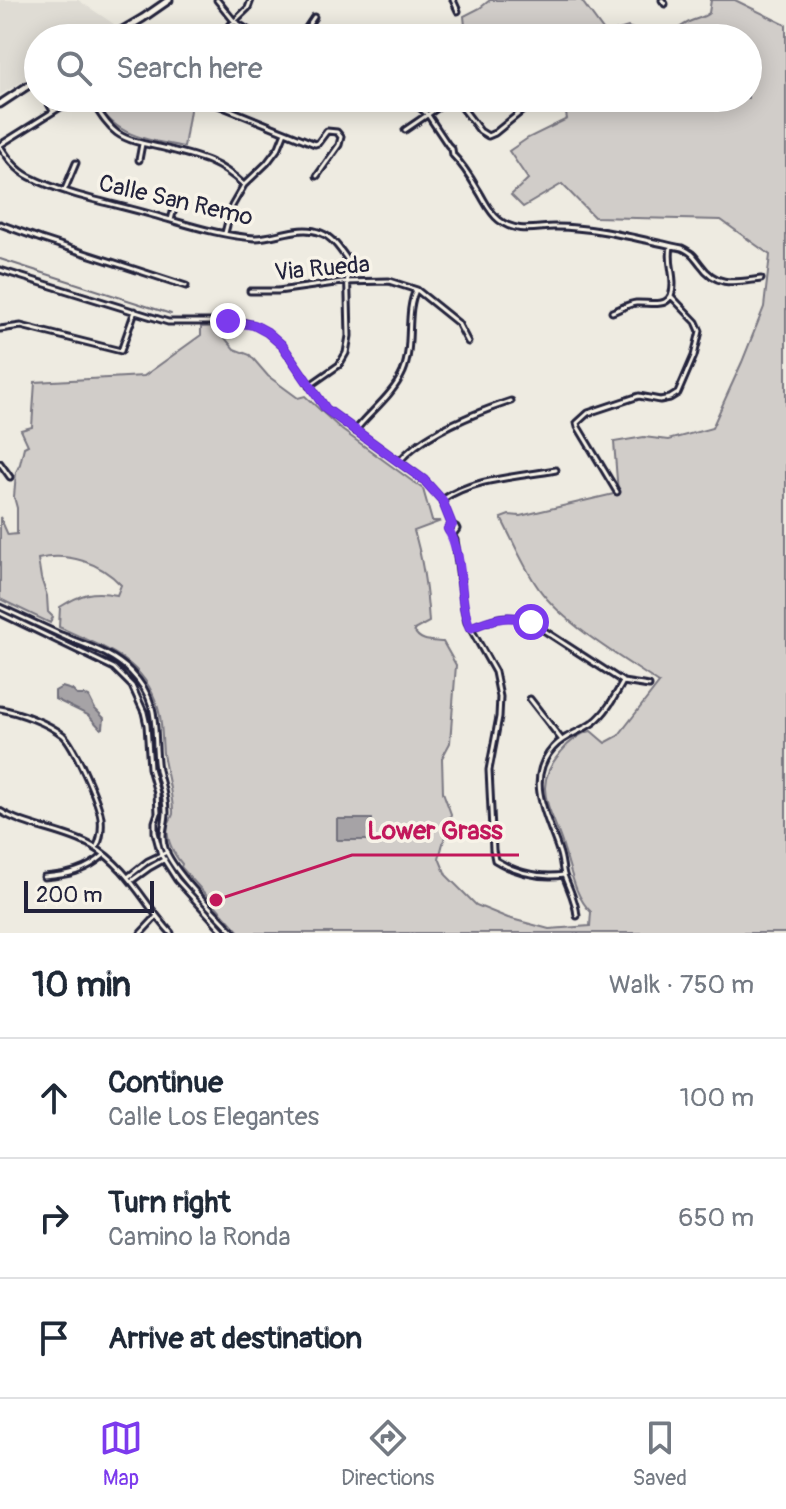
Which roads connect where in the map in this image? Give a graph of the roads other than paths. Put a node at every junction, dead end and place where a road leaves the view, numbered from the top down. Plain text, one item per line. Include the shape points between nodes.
1 (169, 0) edge
2 (217, 0) edge
3 (251, 0) edge
4 (453, 0) edge
5 (458, 11) dead end
6 (314, 17) dead end
7 (234, 21) junction
8 (133, 24) edge
9 (231, 24) edge
10 (239, 24) edge
11 (309, 24) edge
12 (24, 89) edge
13 (0, 104) edge
14 (51, 112) edge
15 (99, 112) edge
16 (236, 112) edge
17 (425, 112) edge
18 (433, 112) edge
19 (465, 112) edge
20 (521, 112) edge
21 (428, 115) junction
22 (405, 130) dead end
23 (285, 132) junction
24 (142, 143) junction
25 (0, 146) edge
26 (139, 160) dead end
27 (76, 163) dead end
28 (317, 176) dead end
29 (244, 185) junction
30 (65, 189) junction
31 (176, 201) dead end
32 (171, 220) junction
33 (0, 224) edge
34 (225, 234) junction
35 (671, 246) junction
36 (0, 270) edge
37 (761, 279) dead end
38 (347, 282) junction
39 (186, 286) dead end
40 (417, 290) junction
41 (250, 291) dead end
42 (671, 296) junction
43 (135, 311) junction
44 (612, 312) dead end
45 (0, 329) edge
46 (468, 342) dead end
47 (309, 386) junction
48 (511, 401) dead end
49 (355, 431) junction
50 (399, 462) junction
51 (0, 463) edge
52 (556, 470) dead end
53 (10, 477) dead end
54 (617, 492) dead end
55 (442, 500) junction
56 (0, 607) edge
57 (0, 613) edge
58 (470, 628) junction
59 (52, 631) junction
60 (49, 636) junction
61 (623, 682) junction
62 (649, 686) dead end
63 (530, 699) dead end
64 (0, 709) edge
65 (561, 739) junction
66 (162, 779) junction
67 (153, 781) junction
68 (0, 811) edge
69 (155, 822) junction
70 (163, 824) junction
71 (96, 848) junction
72 (167, 852) junction
73 (104, 855) junction
74 (161, 855) junction
75 (170, 857) junction
76 (164, 860) junction
77 (564, 875) junction
78 (44, 877) dead end
79 (130, 879) junction
80 (577, 916) dead end
81 (156, 917) junction
82 (141, 933) edge
83 (171, 933) edge
84 (225, 933) edge
85 (234, 933) edge

1 - 8 street
2 - 7 street
3 - 7 street
4 - 5 street
6 - 11 street
7 - 9 street
7 - 10 street
12 - 13 street
14 - 25 street
15 - 24 street via 120,135
16 - 23 street
17 - 21 street
18 - 21 street
19 - 20 street via 488,136
21 - 22 street
21 - 35 street via 500,221 525,229 576,228
23 - 28 street via 315,144 327,131 341,137
23 - 29 street via 267,163
24 - 26 street
24 - 29 street via 205,158
25 - 30 street, Calle San Remo via 21,172
27 - 30 street
29 - 34 street
30 - 32 street, Calle San Remo
31 - 32 street
32 - 34 street, Calle San Remo
33 - 39 street
34 - 38 street, Calle San Remo via 257,238 304,229 319,232 347,259
35 - 37 street via 693,253 702,268 722,282
35 - 42 street
36 - 43 street
38 - 40 street, Via Rueda via 389,281
38 - 41 street, Via Rueda
38 - 47 street, Calle San Remo via 346,353 339,365
40 - 46 street, Via Rueda via 458,323
40 - 49 street via 403,371
42 - 44 street via 662,304 636,303
42 - 54 street via 700,331 678,393 660,400 639,396 588,413 577,423
43 - 45 street via 121,351 21,326
43 - 47 street via 168,322 254,325 282,345
47 - 49 street via 326,409
48 - 50 street via 467,417 412,448
49 - 50 street
50 - 55 street
51 - 53 street
52 - 55 street via 482,483
55 - 58 street via 452,525 448,529 454,532
56 - 59 street
57 - 60 street
58 - 61 street via 505,616 531,622
58 - 77 street via 495,672 500,697 489,770 495,860 540,876
59 - 60 street
59 - 66 street via 114,659 138,681 154,712
60 - 67 street via 114,668 132,686 144,712
61 - 62 street
61 - 65 street via 606,711
63 - 65 street
64 - 71 street via 53,728 69,740 101,816
65 - 77 street via 543,760 539,791
66 - 67 street
66 - 70 street
67 - 69 street
68 - 71 street
69 - 70 street
69 - 74 street
70 - 72 street
71 - 73 street
72 - 74 street
72 - 75 street
73 - 78 street via 80,871
73 - 79 street
74 - 76 street
74 - 79 street
75 - 76 street
75 - 85 street
76 - 79 street
76 - 84 street
77 - 80 street
79 - 81 street
81 - 82 street
81 - 83 street

